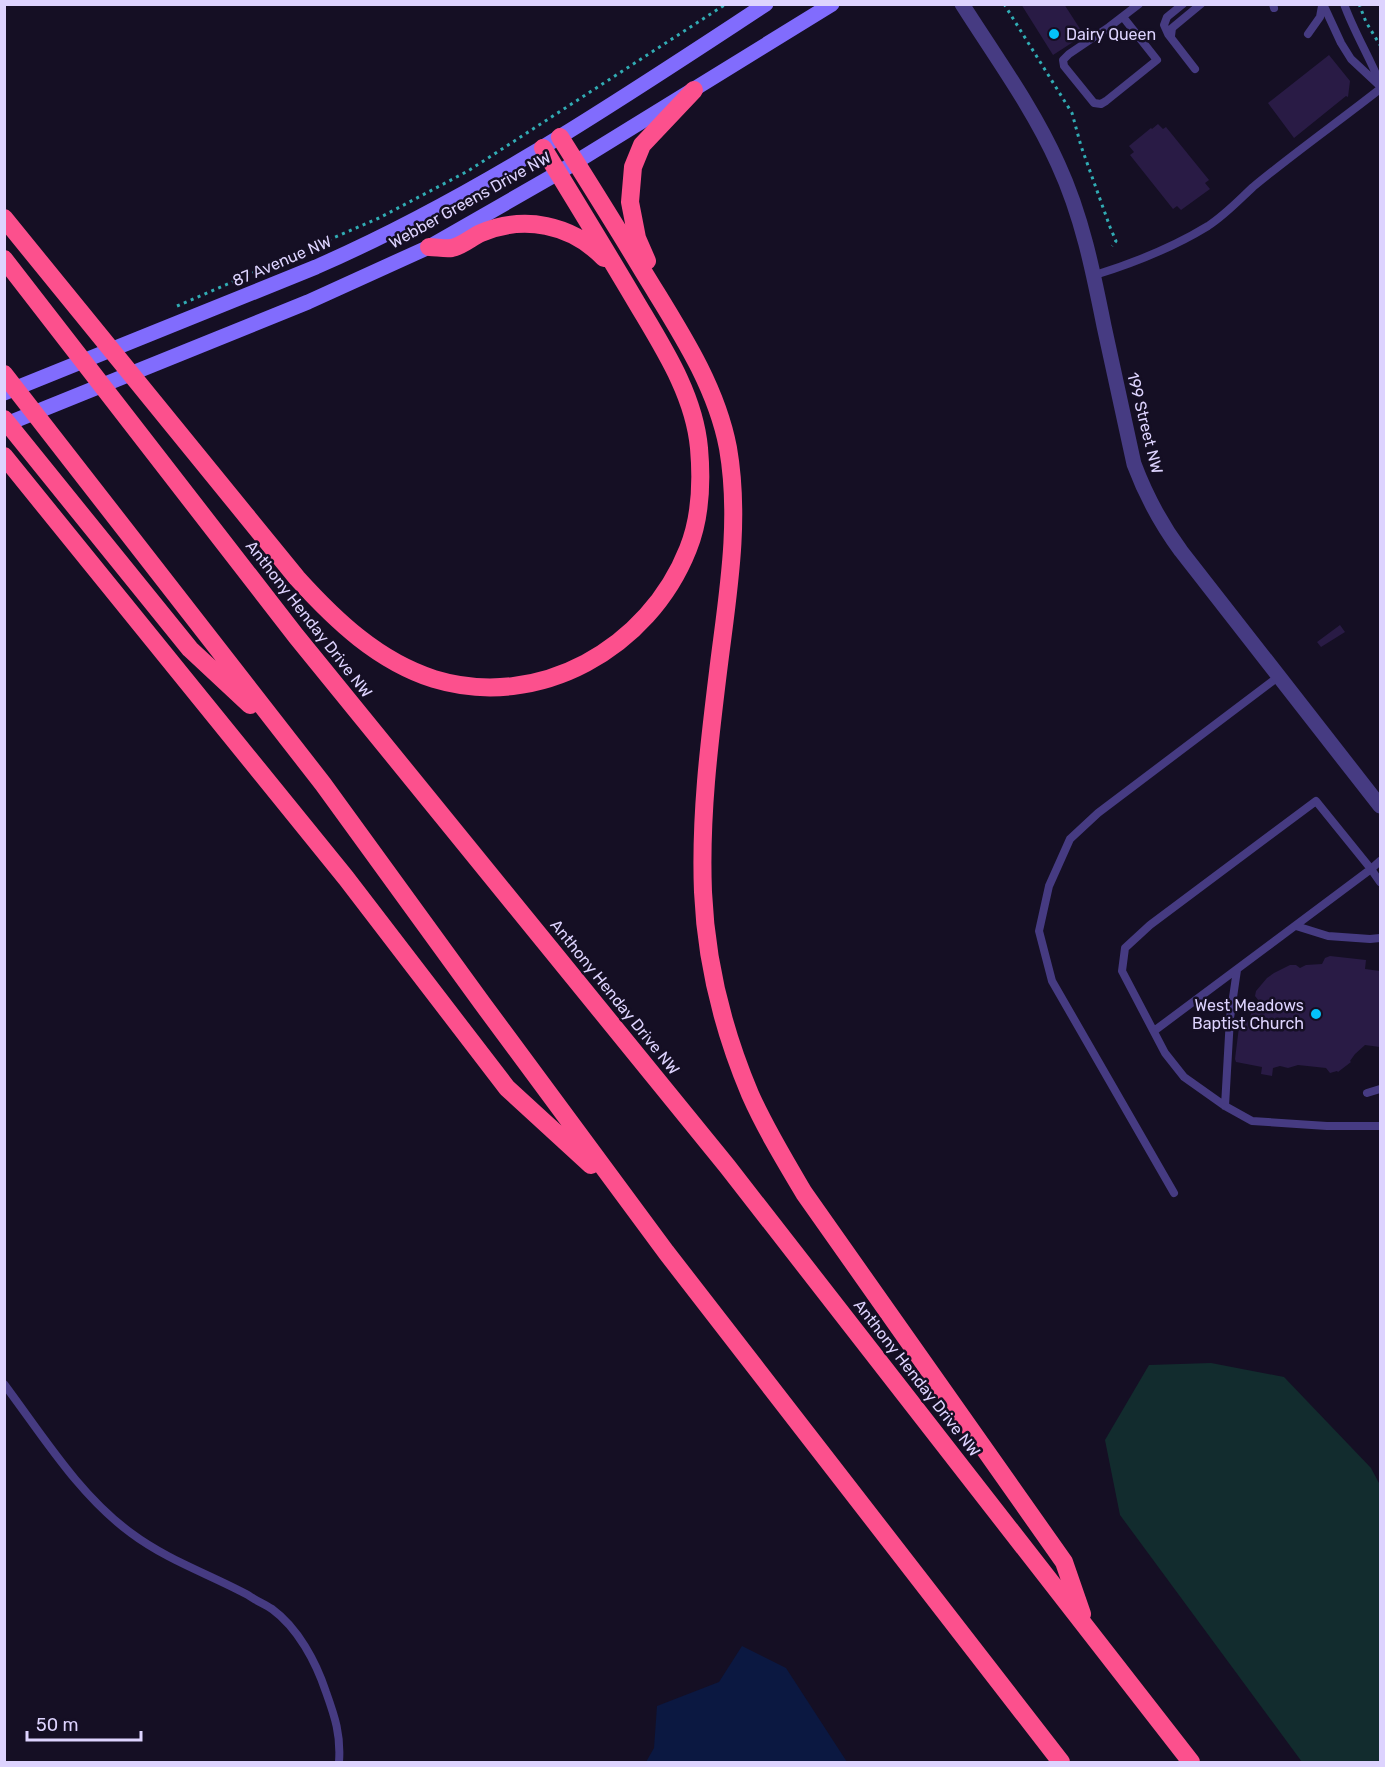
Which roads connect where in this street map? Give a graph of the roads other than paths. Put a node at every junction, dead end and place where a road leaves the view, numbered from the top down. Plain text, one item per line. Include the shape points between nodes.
1 (766, 4) edge
2 (832, 4) edge
3 (962, 4) edge
4 (1183, 4) edge
5 (1201, 4) edge
6 (1323, 4) edge
7 (1344, 4) edge
8 (1136, 5) edge
9 (1123, 16) junction
10 (1308, 34) dead end
11 (1171, 38) junction
12 (1195, 69) dead end
13 (1380, 86) edge
14 (694, 90) junction
15 (560, 137) junction
16 (543, 148) junction
17 (576, 161) junction
18 (558, 173) junction
19 (4, 218) edge
20 (429, 247) junction
21 (4, 259) edge
22 (620, 274) junction
23 (1095, 275) junction
24 (664, 304) junction
25 (4, 374) edge
26 (4, 393) edge
27 (4, 419) edge
28 (4, 425) edge
29 (4, 456) edge
30 (1278, 677) junction
31 (293, 746) junction
32 (1380, 806) edge
33 (1380, 861) edge
34 (1371, 870) junction
35 (1380, 882) edge
36 (1296, 926) junction
37 (1380, 938) edge
38 (1237, 970) junction
39 (1154, 1031) junction
40 (1380, 1089) edge
41 (1367, 1093) dead end
42 (1225, 1106) junction
43 (1380, 1126) edge
44 (621, 1192) junction
45 (1174, 1194) dead end
46 (4, 1384) edge
47 (1086, 1627) junction
48 (339, 1762) edge
49 (1061, 1762) edge
50 (1191, 1762) edge

1 - 15 main road, Webber Greens Drive NW
2 - 14 main road, Webber Greens Drive NW
3 - 23 street, 199 Street NW via 1049,146 1072,199
4 - 11 lane via 1165,21
5 - 11 lane via 1172,28
6 - 10 lane via 1320,17
6 - 13 lane via 1352,59
7 - 13 lane
8 - 9 lane
9 - 9 lane via 1157,60 1106,101 1094,104 1063,60
11 - 12 lane
13 - 23 lane via 1214,222 1172,246
14 - 17 main road, Webber Greens Drive NW
14 - 24 highway via 642,145 631,177 635,227
15 - 16 main road, 87 Avenue NW
15 - 17 highway
16 - 18 highway
16 - 26 main road, 87 Avenue NW via 361,247
17 - 18 main road, Webber Greens Drive NW
17 - 24 highway
18 - 20 main road, Webber Greens Drive NW
18 - 22 highway
19 - 22 highway via 297,578 331,614 392,661 458,684 508,686 533,682 577,668 602,654 655,607 689,547 701,484 696,426 673,367
20 - 22 highway via 453,248 480,233 506,225 539,224 576,236
20 - 28 main road, Webber Greens Drive NW via 308,302
21 - 47 highway, Anthony Henday Drive NW via 289,627 727,1166
23 - 30 street, 199 Street NW via 1134,464 1143,490 1167,533
24 - 47 highway via 696,359 716,405 728,446 732,487 730,579 709,751 702,855 709,949 726,1027 752,1097 790,1170 1064,1562
25 - 31 highway
27 - 31 highway via 190,649
29 - 44 highway via 338,868 507,1088
30 - 32 street, 199 Street NW
30 - 45 lane via 1070,838 1049,886 1039,931 1052,981
31 - 44 highway
33 - 34 lane
34 - 35 lane
34 - 36 lane
34 - 39 lane via 1316,801 1125,948 1122,971
36 - 37 lane via 1328,936
36 - 38 lane
38 - 39 lane
38 - 42 lane
39 - 42 lane via 1184,1077
40 - 41 lane
42 - 43 lane via 1252,1121
44 - 49 highway
46 - 48 lane via 73,1476 130,1532 157,1551 272,1609 294,1630 319,1672 334,1715
47 - 50 highway, Anthony Henday Drive NW

